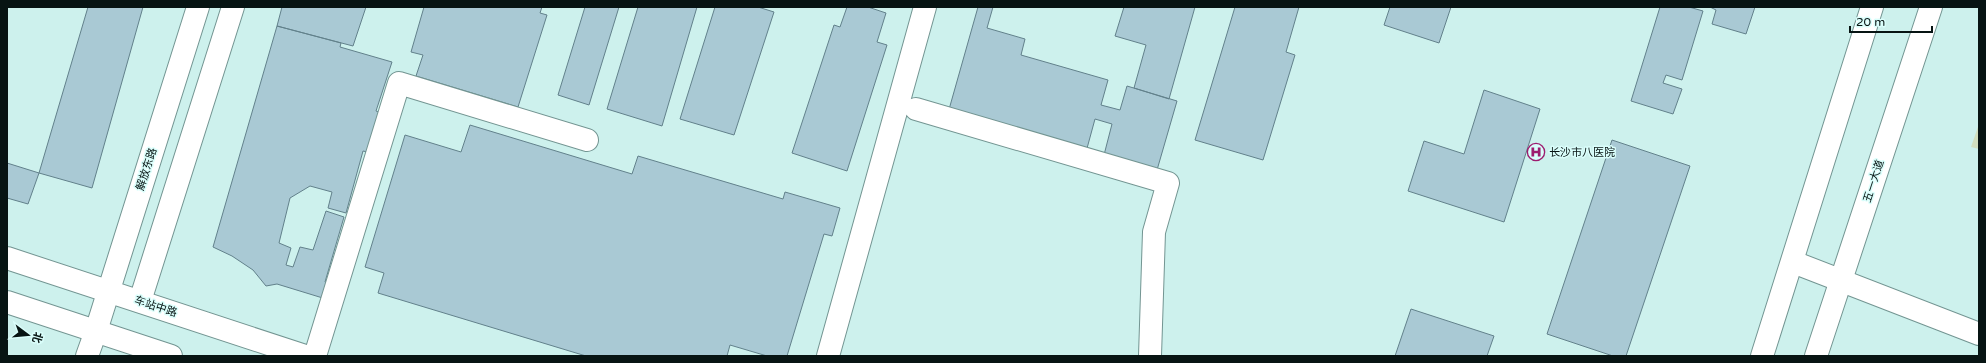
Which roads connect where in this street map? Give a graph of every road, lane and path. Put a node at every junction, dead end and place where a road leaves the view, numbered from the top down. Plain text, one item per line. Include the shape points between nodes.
1 (198, 7) edge
2 (233, 7) edge
3 (925, 7) edge
4 (1872, 7) edge
5 (1931, 7) edge
6 (916, 109) dead end
7 (587, 140) dead end
8 (7, 258) edge
9 (1793, 262) junction
10 (1840, 280) junction
11 (107, 292) junction
12 (140, 301) junction
13 (7, 302) edge
14 (96, 331) junction
15 (1979, 334) edge
16 (87, 356) edge
17 (171, 356) edge
18 (304, 356) edge
19 (315, 356) edge
20 (828, 356) edge
21 (1150, 356) edge
22 (1762, 356) edge
23 (1816, 356) edge

1 - 11 main road, 解放东路
2 - 12 main road
3 - 20 main road
4 - 9 main road
5 - 10 main road, 五一大道
6 - 21 main road via 1168,183 1154,232
7 - 19 main road via 398,83
8 - 11 main road, 车站中路
9 - 10 main road
9 - 22 main road
10 - 15 main road
10 - 23 main road, 五一大道
11 - 12 main road, 车站中路
11 - 14 main road, 解放东路
12 - 18 main road, 车站中路
13 - 14 main road
14 - 16 main road, 解放东路
14 - 17 main road

